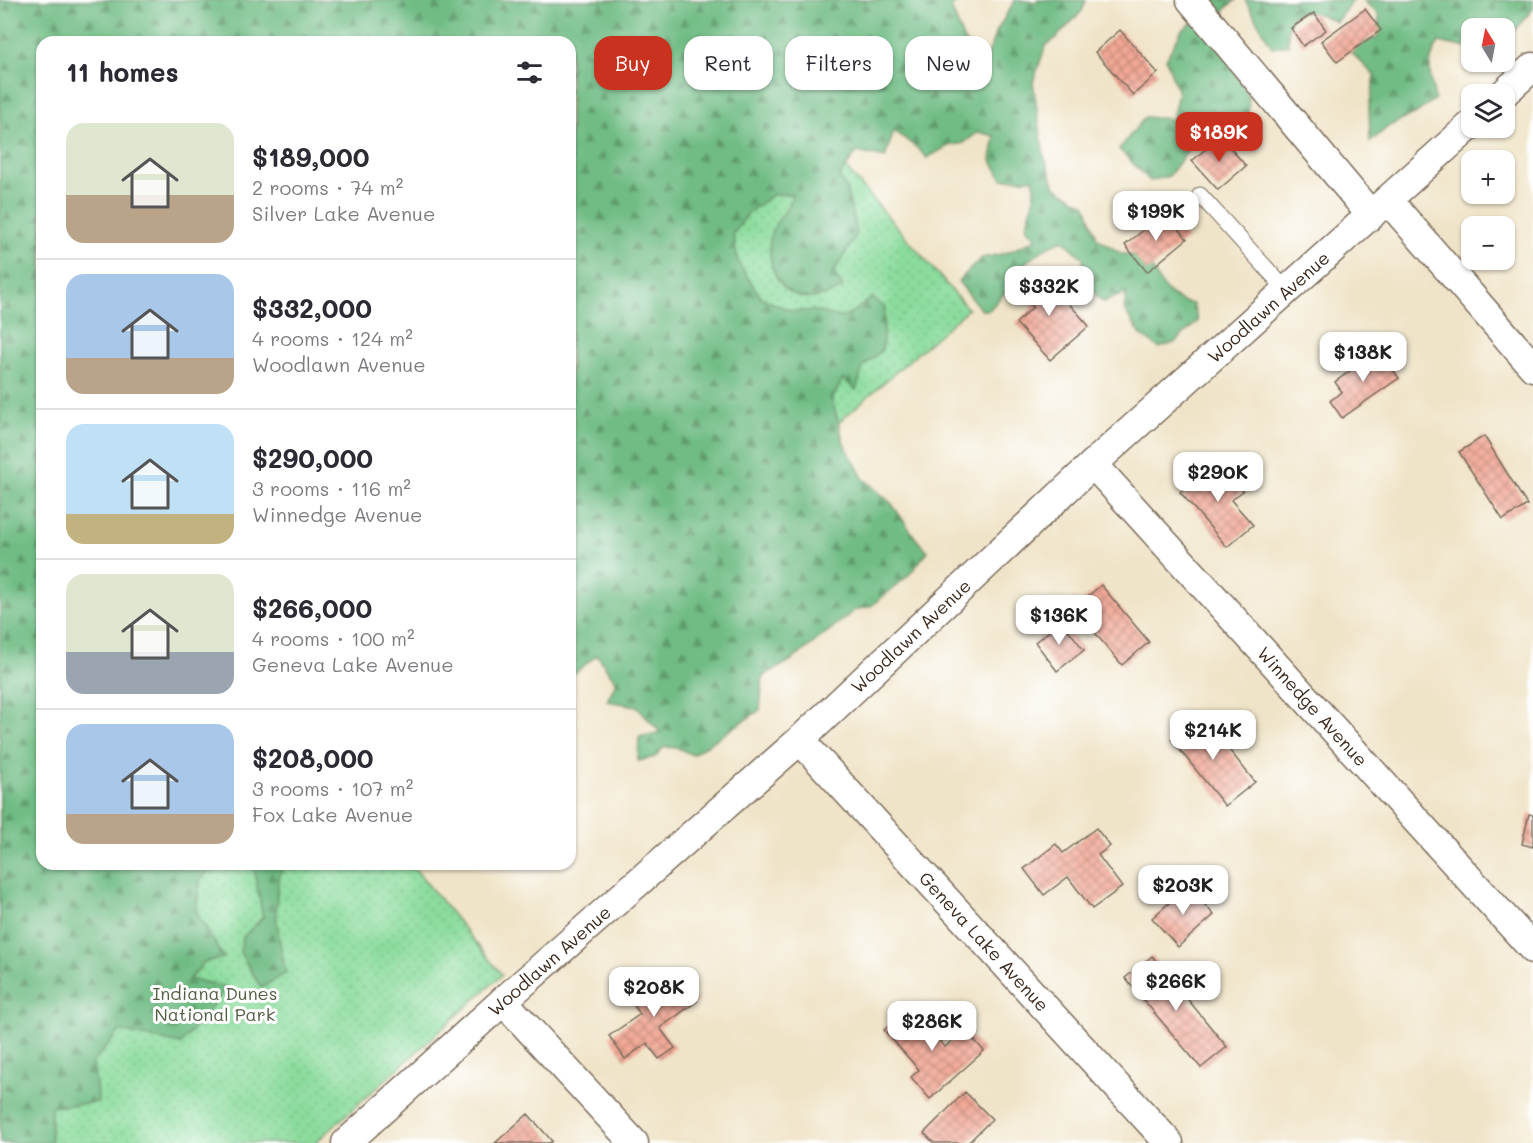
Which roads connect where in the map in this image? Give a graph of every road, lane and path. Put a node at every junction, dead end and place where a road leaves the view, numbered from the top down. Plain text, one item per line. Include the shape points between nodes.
1 (1191, 0) edge
2 (1533, 68) edge
3 (1515, 84) edge
4 (1461, 134) edge
5 (1200, 195) dead end
6 (1379, 208) junction
7 (1287, 291) junction
8 (1533, 367) edge
9 (1093, 464) junction
10 (800, 740) junction
11 (1533, 949) edge
12 (503, 1001) junction
13 (346, 1143) edge
14 (634, 1143) edge
15 (1169, 1143) edge

1 - 6 street
2 - 3 street
4 - 6 street, Woodlawn Avenue
5 - 7 lane
6 - 7 street, Woodlawn Avenue
6 - 8 street
7 - 9 street, Woodlawn Avenue
9 - 10 street, Woodlawn Avenue
9 - 11 street, Winnedge Avenue
10 - 12 street, Woodlawn Avenue
10 - 15 street, Geneva Lake Avenue
12 - 13 street, Woodlawn Avenue
12 - 14 street

